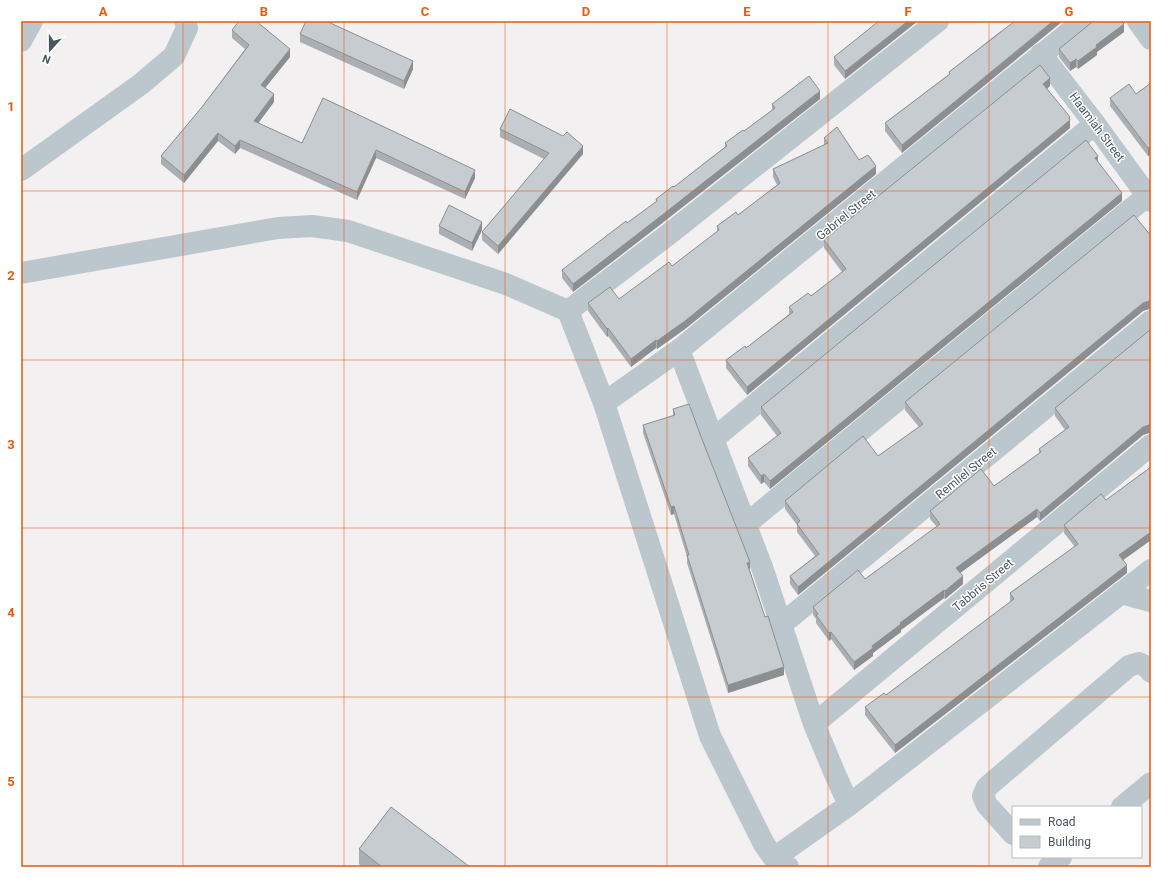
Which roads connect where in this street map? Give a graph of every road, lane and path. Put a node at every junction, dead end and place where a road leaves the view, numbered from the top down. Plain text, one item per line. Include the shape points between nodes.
1 (32, 21) edge
2 (185, 21) edge
3 (938, 21) edge
4 (1083, 21) edge
5 (1138, 21) edge
6 (1151, 39) edge
7 (21, 41) edge
8 (1041, 54) junction
9 (1095, 124) junction
10 (21, 170) edge
11 (1149, 199) edge
12 (21, 273) edge
13 (568, 311) junction
14 (1151, 321) edge
15 (679, 350) junction
16 (604, 403) junction
17 (712, 440) junction
18 (1151, 445) edge
19 (745, 524) junction
20 (1151, 570) edge
21 (1121, 593) junction
22 (1151, 601) edge
23 (782, 624) junction
24 (1151, 672) edge
25 (814, 724) junction
26 (1151, 784) edge
27 (849, 805) junction
28 (1123, 806) edge
29 (1012, 833) edge
30 (1035, 858) edge
31 (1060, 858) edge
32 (781, 863) edge
33 (1043, 867) edge
34 (1049, 867) edge

1 - 7 street
2 - 10 street via 187,28 174,56 141,84
3 - 13 street
4 - 8 street, Gabriel Street
5 - 6 street
8 - 9 street, Haamiah Street
8 - 15 street, Gabriel Street
9 - 11 street, Haamiah Street
9 - 17 street
11 - 19 street
12 - 13 street via 278,228 312,226 348,231 506,284
13 - 16 street
14 - 23 street, Remliel Street
15 - 16 street, Gabriel Street
15 - 17 street
16 - 32 street via 710,736 764,844
17 - 19 street
18 - 25 street, Tabbris Street
19 - 23 street
20 - 21 street
21 - 22 street
21 - 27 street
23 - 25 street
24 - 29 street via 1147,666 1139,663 1129,666 987,787 983,796 987,805
25 - 27 street
26 - 28 street
27 - 32 street
30 - 33 street
31 - 34 street

